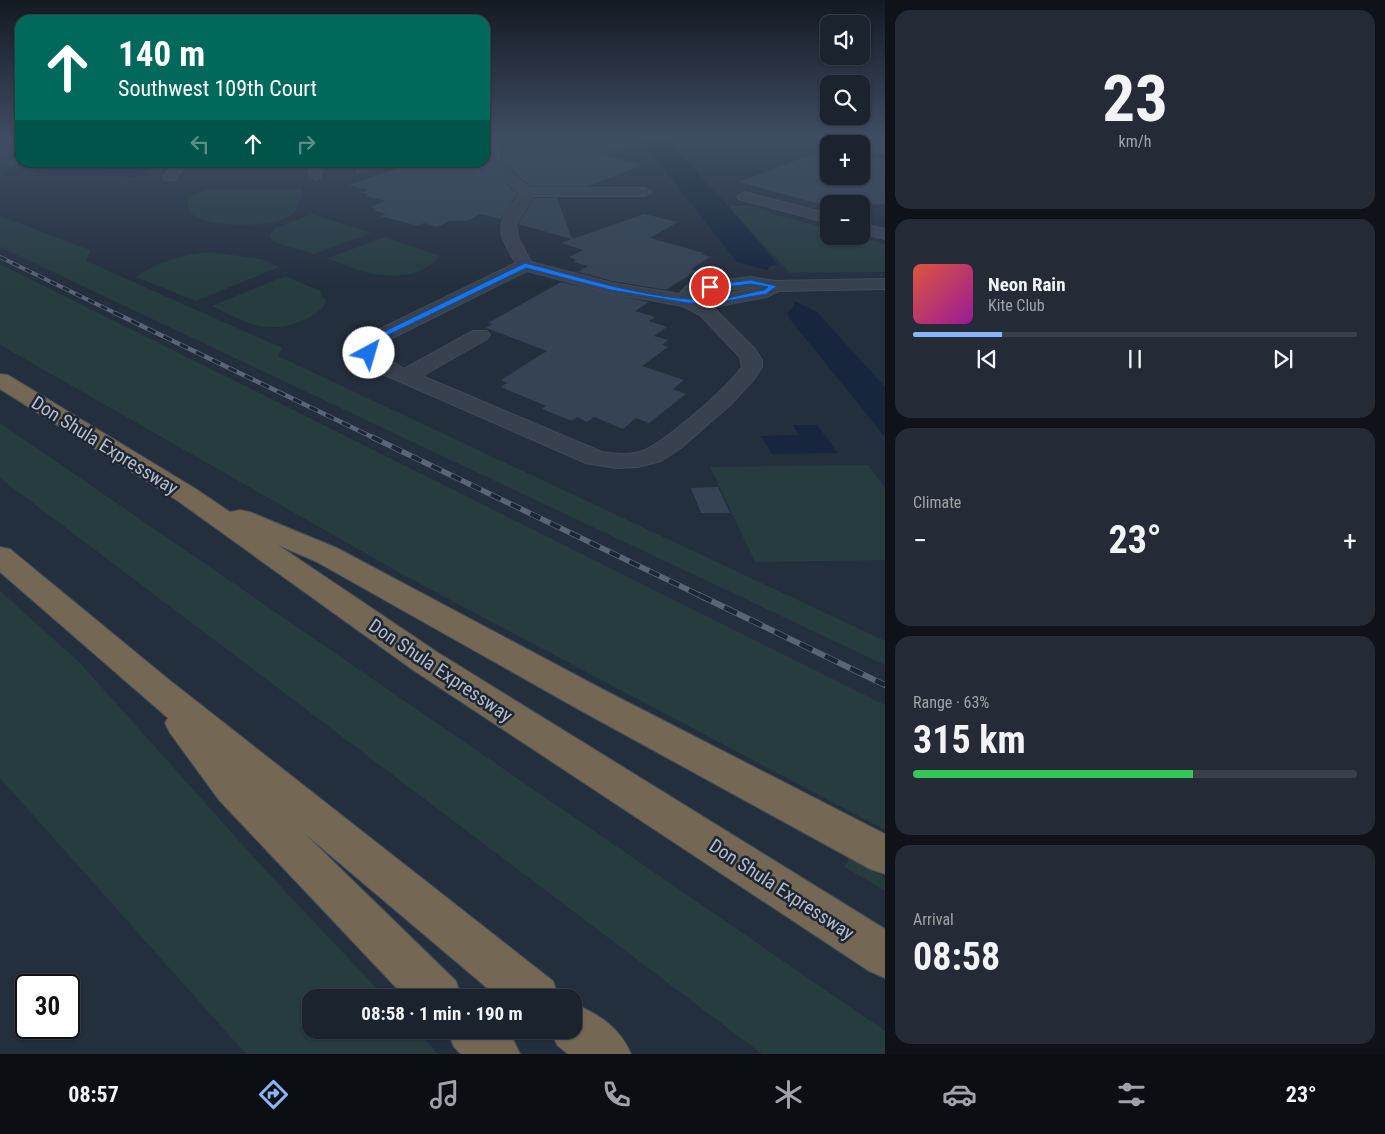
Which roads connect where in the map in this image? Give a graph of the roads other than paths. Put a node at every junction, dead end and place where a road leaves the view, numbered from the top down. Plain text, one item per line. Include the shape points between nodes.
1 (522, 188) edge
2 (642, 188) edge
3 (526, 192) junction
4 (644, 192) junction
5 (744, 196) dead end
6 (652, 204) dead end
7 (820, 217) edge
8 (870, 230) edge
9 (885, 234) edge
10 (525, 265) junction
11 (885, 284) edge
12 (688, 301) junction
13 (480, 335) dead end
14 (405, 377) junction
15 (0, 380) edge
16 (187, 495) junction
17 (0, 556) edge
18 (156, 688) junction
19 (885, 855) edge
20 (885, 955) edge
21 (430, 989) edge
22 (525, 989) edge
23 (582, 1034) edge
24 (480, 1039) edge
25 (495, 1054) edge
26 (606, 1054) edge

1 - 3 street
2 - 4 street
3 - 4 street
3 - 10 street via 526,198 512,213 507,225 509,238
4 - 6 street
5 - 7 street
8 - 9 street
10 - 12 street via 611,288
10 - 14 street via 379,337 371,344 369,353 374,362
11 - 12 street via 774,286 766,292 710,302
12 - 14 street via 707,311 735,339 750,356 752,367 725,398 657,454 646,458 613,461 595,458
13 - 14 street
15 - 16 highway, Don Shula Expressway
16 - 19 highway via 326,555
16 - 20 highway, Don Shula Expressway via 425,661
17 - 18 highway
18 - 21 highway via 232,788
18 - 22 highway
23 - 26 highway
24 - 25 highway

